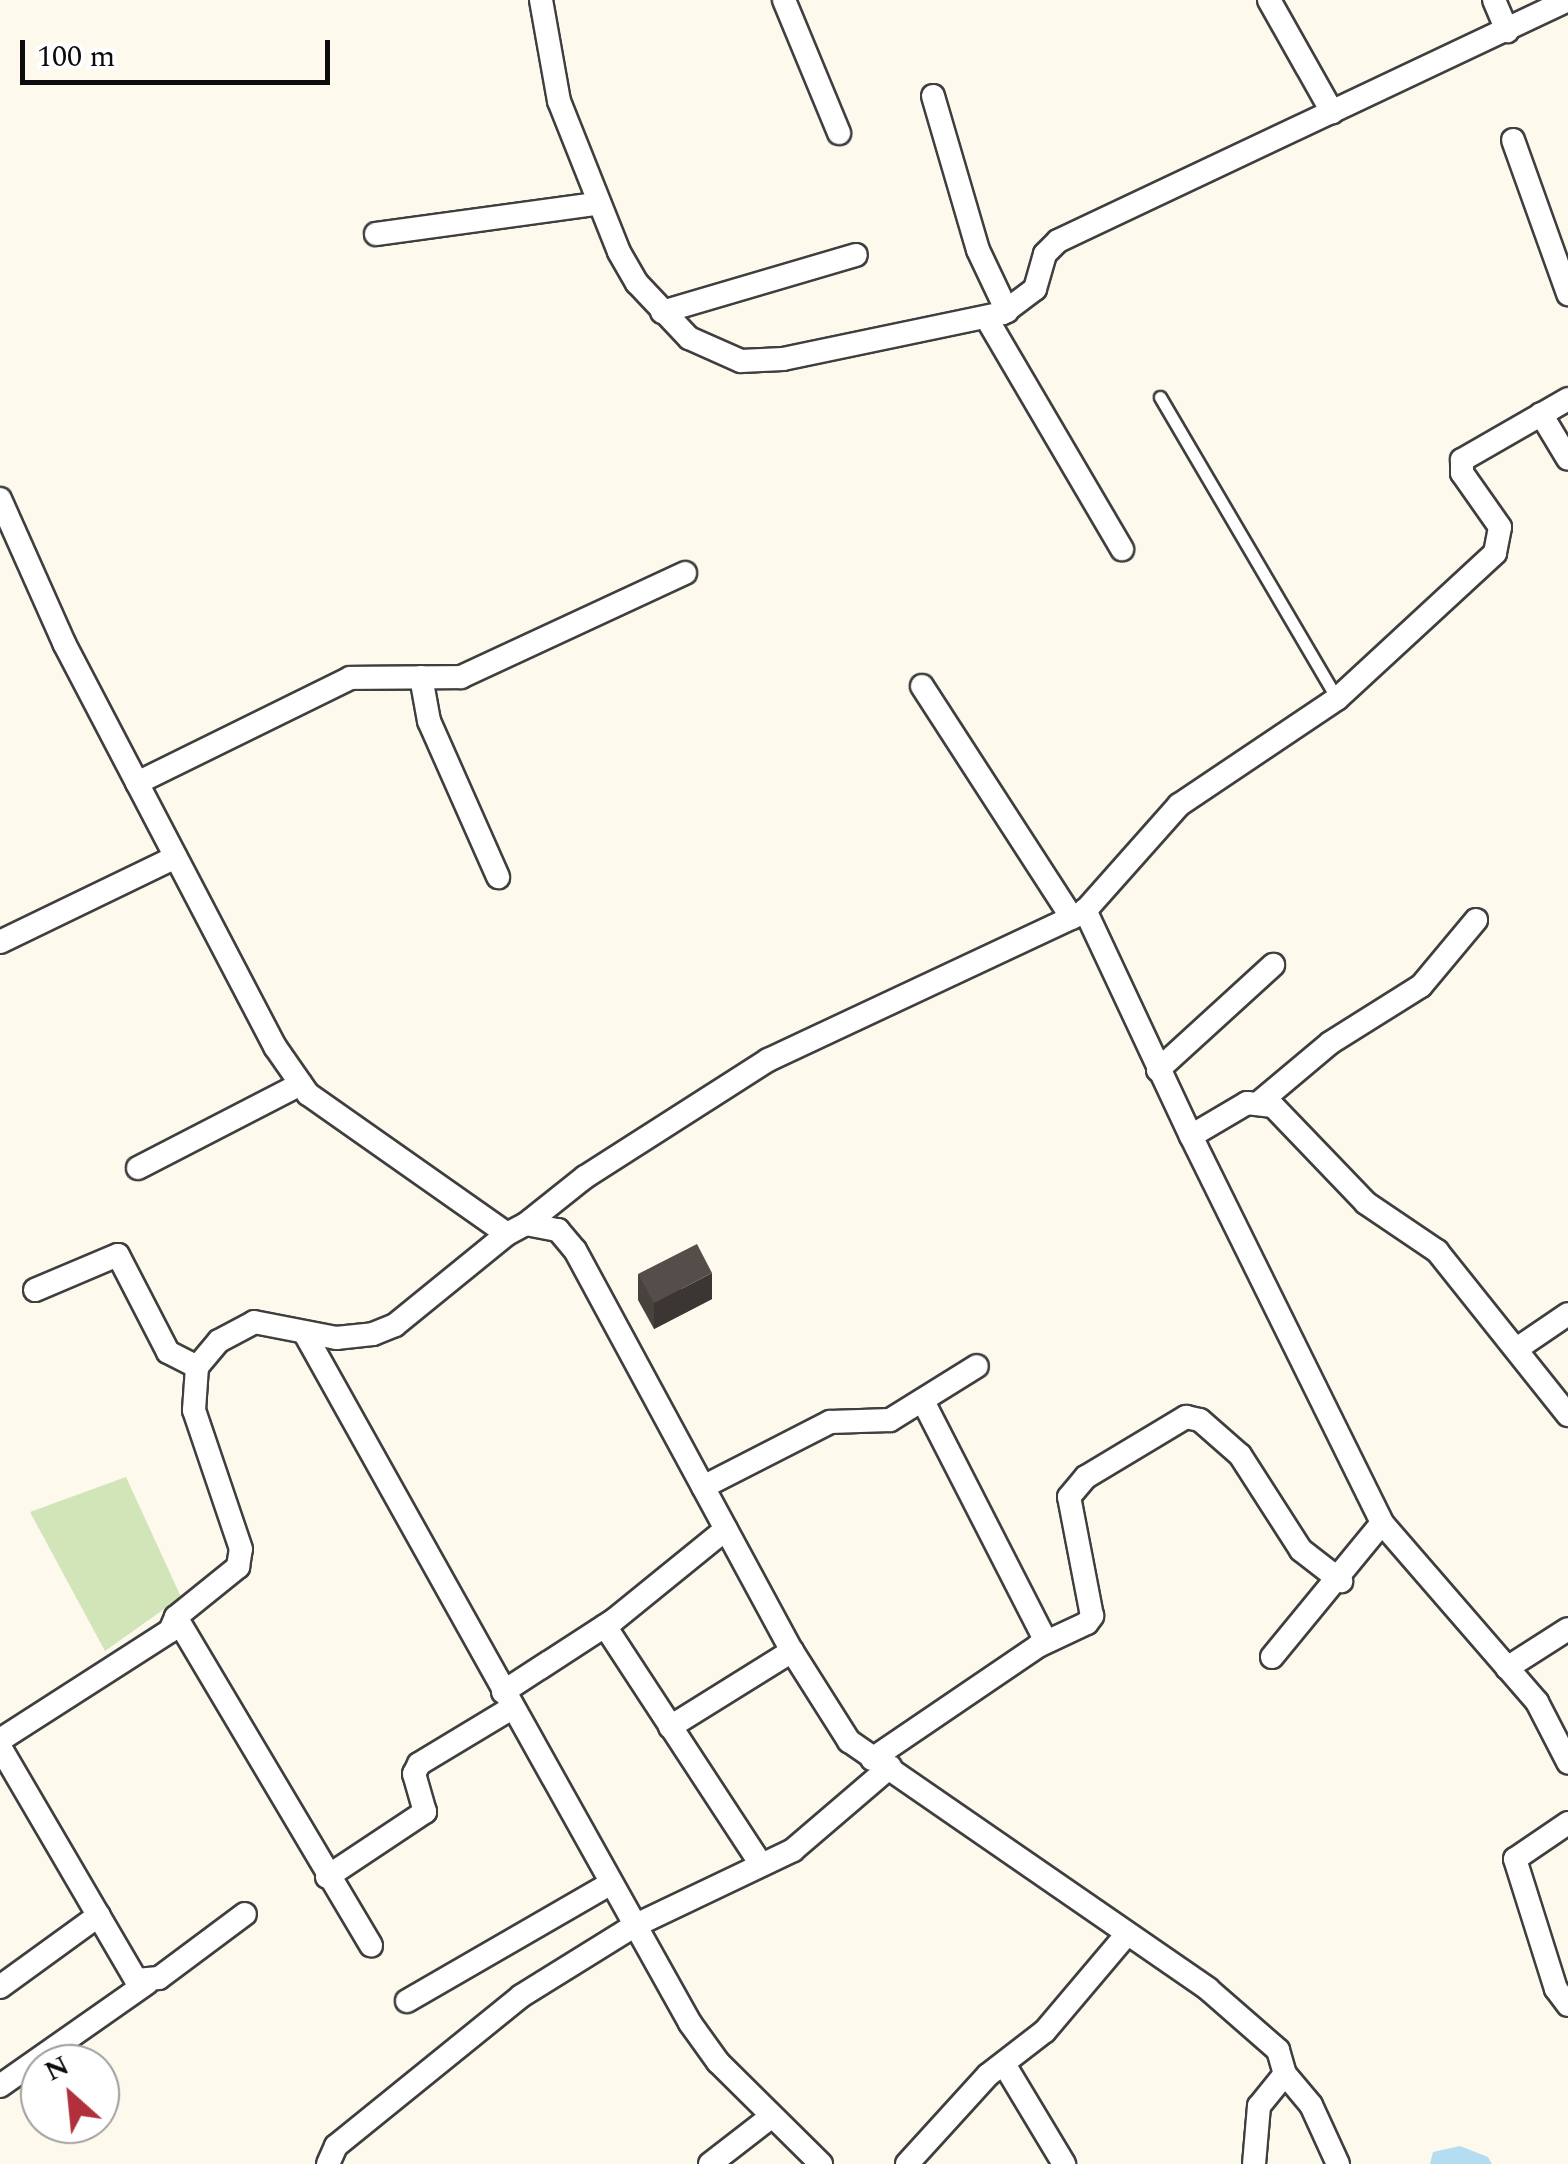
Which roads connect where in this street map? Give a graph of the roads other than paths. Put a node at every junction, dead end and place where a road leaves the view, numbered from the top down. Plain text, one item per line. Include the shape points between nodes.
1 (541, 0) edge
2 (784, 0) edge
3 (1269, 0) edge
4 (1494, 0) edge
5 (1568, 0) edge
6 (1506, 31) junction
7 (933, 96) dead end
8 (1332, 112) junction
9 (839, 133) dead end
10 (1513, 140) dead end
11 (596, 204) junction
12 (376, 234) dead end
13 (856, 255) dead end
14 (1568, 294) edge
15 (662, 312) junction
16 (997, 315) junction
17 (1160, 396) dead end
18 (1568, 399) edge
19 (1541, 414) junction
20 (1568, 459) edge
21 (2, 510) edge
22 (1122, 549) dead end
23 (685, 573) dead end
24 (421, 677) junction
25 (922, 686) dead end
26 (1337, 699) junction
27 (137, 783) junction
28 (176, 856) junction
29 (498, 877) dead end
30 (1078, 914) junction
31 (1476, 920) dead end
32 (0, 942) edge
33 (1274, 965) dead end
34 (1158, 1070) junction
35 (301, 1084) junction
36 (1261, 1102) junction
37 (1191, 1136) junction
38 (138, 1168) dead end
39 (516, 1229) junction
40 (36, 1290) dead end
41 (1568, 1314) edge
42 (304, 1332) junction
43 (1518, 1348) junction
44 (977, 1366) dead end
45 (197, 1367) junction
46 (924, 1405) junction
47 (1568, 1416) edge
48 (703, 1487) junction
49 (1382, 1524) junction
50 (726, 1529) junction
51 (1341, 1581) junction
52 (176, 1617) junction
53 (605, 1626) junction
54 (1568, 1629) edge
55 (1046, 1642) junction
56 (792, 1651) junction
57 (1272, 1657) dead end
58 (1506, 1668) junction
59 (508, 1700) junction
60 (670, 1727) junction
61 (0, 1744) edge
62 (1568, 1762) edge
63 (881, 1763) junction
64 (1568, 1822) edge
65 (761, 1864) junction
66 (327, 1877) junction
67 (610, 1884) junction
68 (245, 1914) dead end
69 (99, 1915) junction
70 (634, 1926) junction
71 (1126, 1935) junction
72 (371, 1946) dead end
73 (147, 1983) junction
74 (0, 1987) edge
75 (408, 2001) dead end
76 (1568, 2005) edge
77 (1004, 2064) junction
78 (1286, 2074) junction
79 (0, 2086) edge
80 (772, 2116) junction
81 (328, 2164) edge
82 (710, 2164) edge
83 (821, 2164) edge
84 (908, 2164) edge
85 (1064, 2164) edge
86 (1254, 2164) edge
87 (1338, 2164) edge

1 - 11 street via 553,80
2 - 9 street
3 - 8 street
4 - 6 street
5 - 6 street
6 - 8 street
7 - 16 street
8 - 16 street via 1058,240 1035,289
10 - 14 street
11 - 12 street
11 - 15 street
13 - 15 street
15 - 16 street via 689,338 741,361
16 - 22 street
17 - 26 lane
18 - 19 street
19 - 20 street
19 - 26 street via 1460,464 1500,526 1494,553
21 - 27 street
23 - 24 street via 480,671
24 - 27 street via 350,678
24 - 29 street via 429,721
25 - 30 street
26 - 30 street via 1179,805
27 - 28 street
28 - 32 street
28 - 35 street
30 - 34 street
30 - 39 street via 768,1060
31 - 36 street via 1420,986 1330,1043
33 - 34 street
34 - 37 street
35 - 38 street
35 - 39 street
36 - 37 street
36 - 43 street via 1273,1106 1366,1202 1438,1251
37 - 49 street
39 - 42 street via 395,1326 352,1338
39 - 48 street via 558,1230 575,1250
40 - 45 street via 118,1255 168,1352
41 - 43 street
42 - 45 street via 254,1322 218,1341
42 - 59 street
43 - 47 street
44 - 46 street
45 - 52 street via 194,1410 241,1549 238,1567
46 - 48 street via 879,1424 830,1422
46 - 55 street
48 - 50 street
49 - 51 street
49 - 58 street
50 - 53 street
50 - 56 street
51 - 55 street via 1301,1550 1240,1455 1200,1420 1186,1417 1074,1486 1066,1509 1092,1616
51 - 57 street
52 - 61 street via 170,1631
52 - 66 street
53 - 59 street
53 - 60 street
54 - 58 street
55 - 63 street
56 - 60 street
56 - 63 street via 849,1741
58 - 62 street via 1538,1702
59 - 66 street via 420,1764 414,1774 426,1812
59 - 67 street
60 - 65 street
61 - 69 street
63 - 65 street via 808,1840
63 - 71 street
64 - 76 street via 1515,1860 1556,1988
65 - 70 street
66 - 72 street
67 - 70 street
67 - 75 street
68 - 73 street
69 - 73 street via 136,1980
69 - 74 street
70 - 80 street via 718,2062
70 - 81 street via 501,2010 336,2146
71 - 77 street via 1045,2031
71 - 78 street via 1208,1989 1278,2050
73 - 79 street
77 - 84 street
77 - 85 street
78 - 86 street via 1259,2106
78 - 87 street via 1311,2105
80 - 82 street
80 - 83 street

